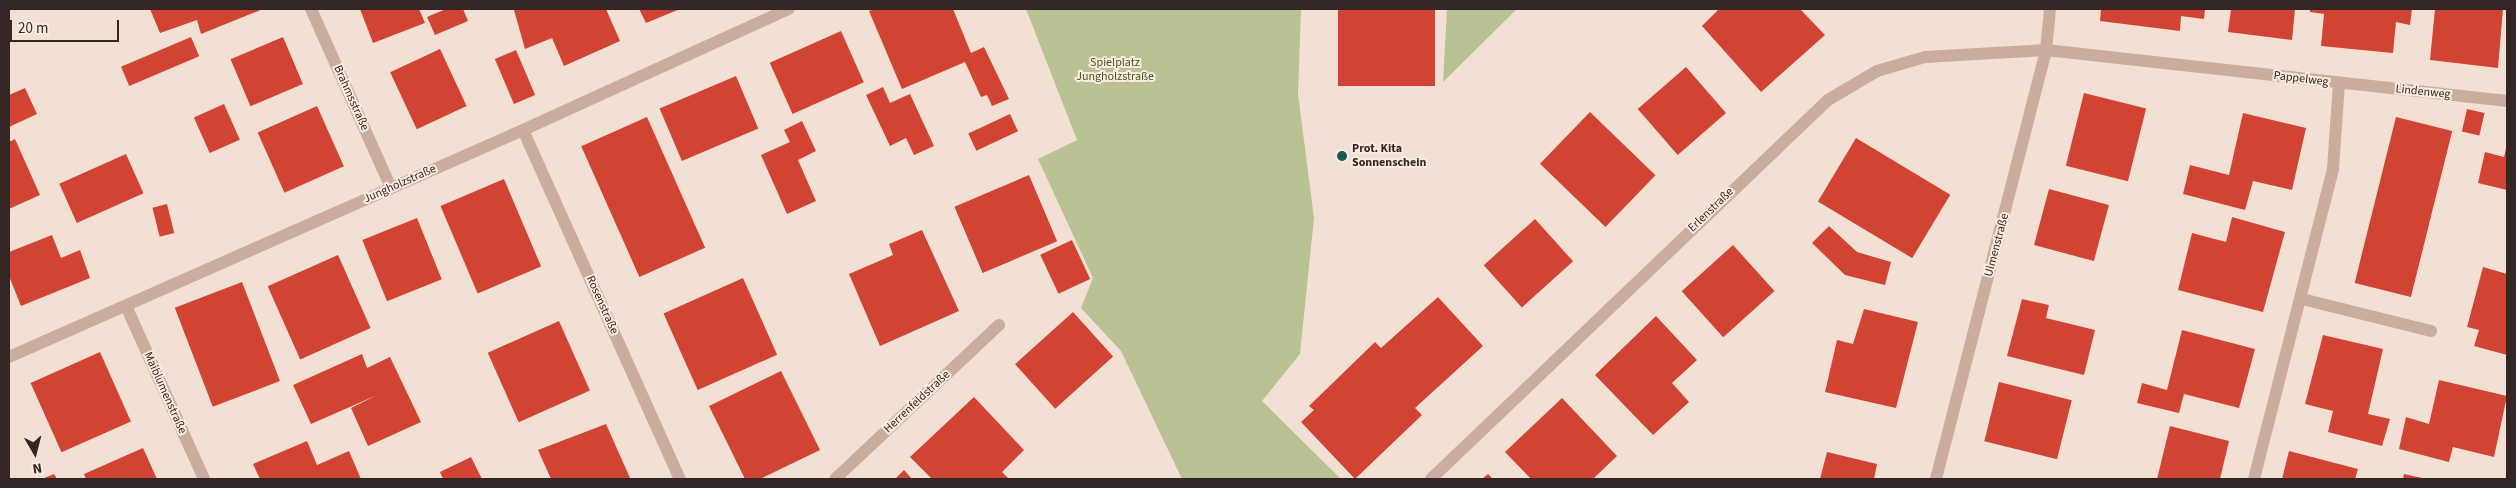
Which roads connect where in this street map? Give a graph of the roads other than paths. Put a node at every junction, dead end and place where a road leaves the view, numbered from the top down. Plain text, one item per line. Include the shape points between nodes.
1 (311, 9) edge
2 (789, 9) edge
3 (2050, 9) edge
4 (766, 13) edge
5 (2046, 50) junction
6 (2339, 84) junction
7 (2507, 101) edge
8 (523, 130) junction
9 (391, 188) junction
10 (2302, 299) junction
11 (126, 306) junction
12 (1000, 325) dead end
13 (2431, 331) dead end
14 (9, 357) edge
15 (204, 479) edge
16 (680, 479) edge
17 (835, 479) edge
18 (1431, 479) edge
19 (1936, 479) edge
20 (2254, 479) edge

1 - 9 street, Brahmsstraße
2 - 4 street, Jungholzstraße
3 - 5 street, Ulmenstraße
4 - 8 street, Jungholzstraße
5 - 6 street, Pappelweg
5 - 18 street, Erlenstraße via 1926,57 1877,71 1828,100
5 - 19 street, Ulmenstraße
6 - 7 street, Lindenweg
6 - 10 street, Pappelweg via 2333,169
8 - 9 street, Jungholzstraße
8 - 16 street, Rosenstraße
9 - 11 street, Jungholzstraße
10 - 13 street
10 - 20 street, Pappelweg
11 - 14 street, Jungholzstraße
11 - 15 street, Maiblumenstraße
12 - 17 street, Herrenfeldstraße

